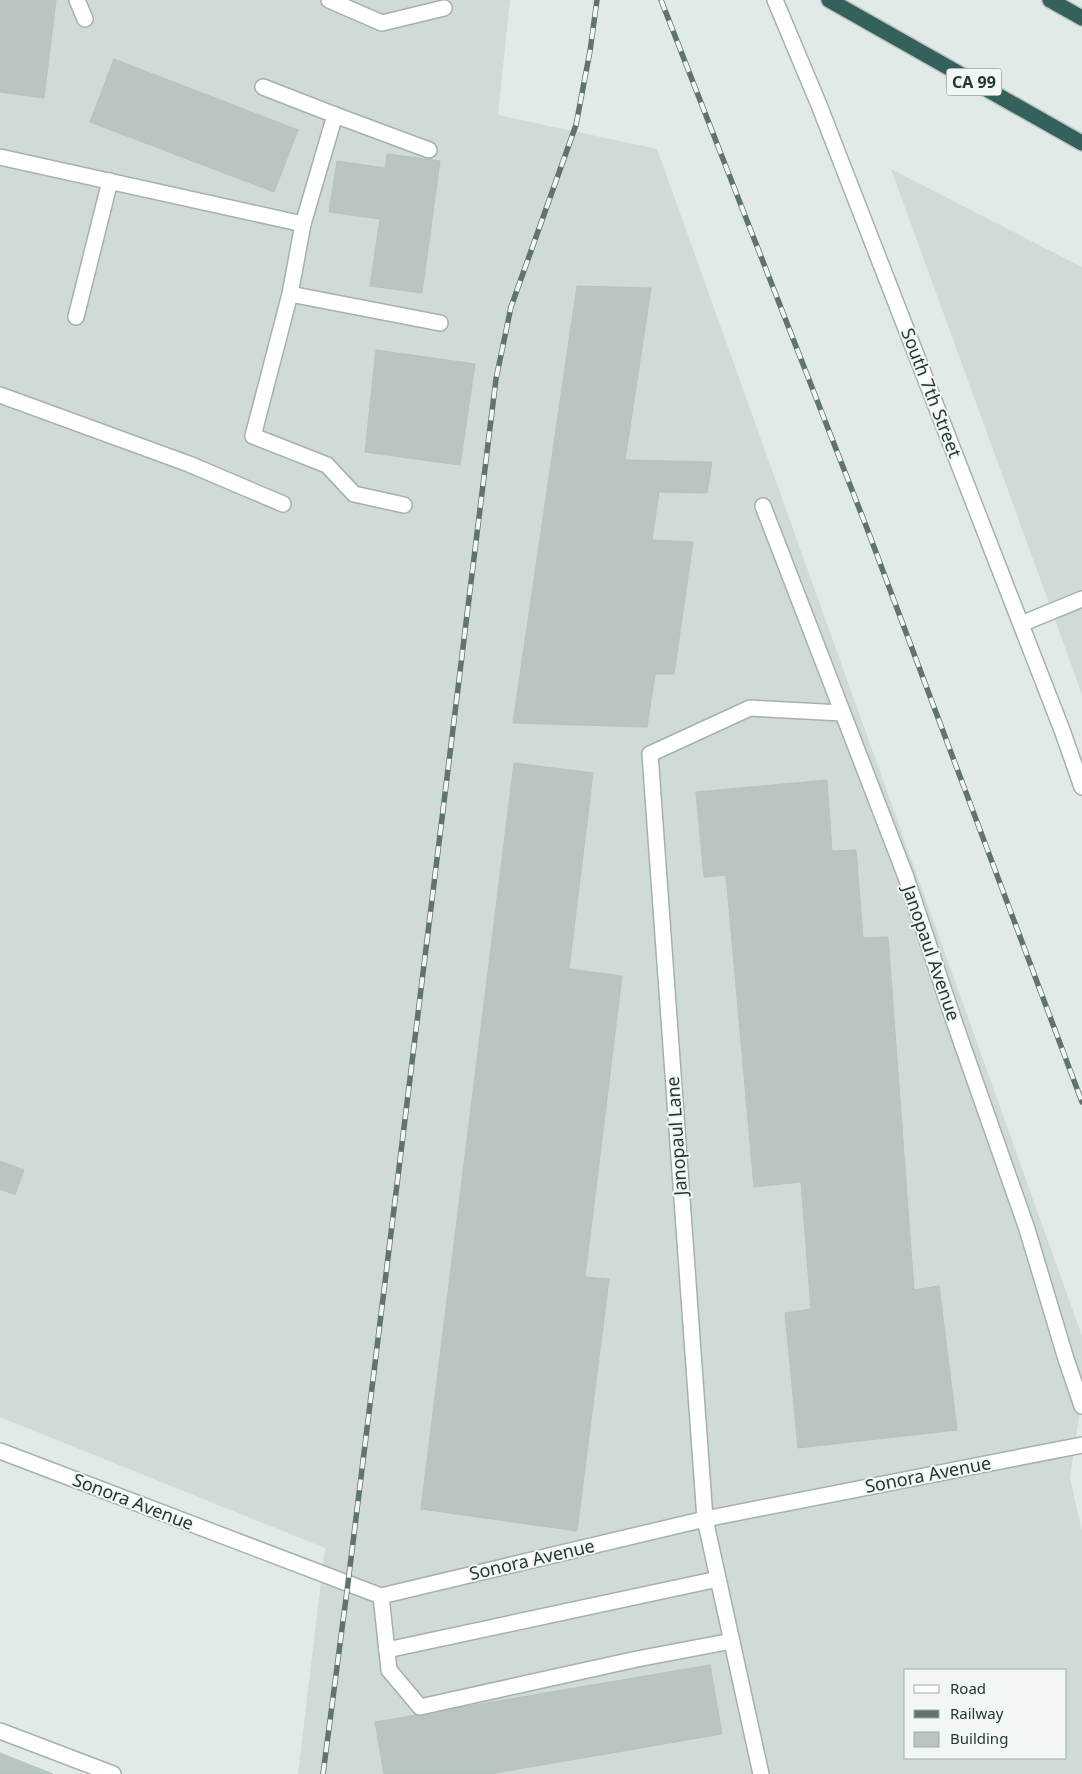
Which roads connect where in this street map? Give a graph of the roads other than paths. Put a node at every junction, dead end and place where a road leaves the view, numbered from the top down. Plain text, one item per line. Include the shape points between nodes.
1 (77, 0) edge
2 (329, 0) edge
3 (775, 0) edge
4 (829, 0) edge
5 (1050, 0) edge
6 (444, 8) dead end
7 (1082, 18) edge
8 (85, 19) dead end
9 (263, 87) dead end
10 (335, 116) junction
11 (1082, 143) edge
12 (429, 150) dead end
13 (0, 157) edge
14 (110, 181) junction
15 (303, 224) junction
16 (290, 294) junction
17 (76, 317) dead end
18 (440, 323) dead end
19 (0, 395) edge
20 (283, 504) dead end
21 (404, 505) dead end
22 (763, 506) dead end
23 (1082, 600) edge
24 (1021, 624) junction
25 (842, 713) junction
26 (1082, 787) edge
27 (1082, 1406) edge
28 (1082, 1445) edge
29 (0, 1451) edge
30 (705, 1519) junction
31 (718, 1579) junction
32 (381, 1596) junction
33 (732, 1641) junction
34 (387, 1650) junction
35 (0, 1731) edge
36 (113, 1774) edge
37 (761, 1774) edge

1 - 8 street
2 - 6 street via 382,23
3 - 24 street, South 7th Street
4 - 11 highway, CA 99
5 - 7 highway
9 - 10 street
10 - 12 street
10 - 15 street
13 - 14 street
14 - 15 street
14 - 17 street
15 - 16 street
16 - 18 street
16 - 21 street via 253,436 327,465 354,494
19 - 20 street via 189,464
22 - 25 street, Janopaul Avenue
23 - 24 street
24 - 26 street, South 7th Street
25 - 27 street, Janopaul Avenue via 906,877 1027,1229
25 - 30 street, Janopaul Lane via 750,708 650,754
28 - 30 street, Sonora Avenue
29 - 32 street, Sonora Avenue
30 - 31 street, Janopaul Lane
30 - 32 street, Sonora Avenue
31 - 33 street, Janopaul Lane
31 - 34 street
32 - 34 street
33 - 34 street via 420,1707 389,1670
33 - 37 street, Janopaul Lane
35 - 36 street

